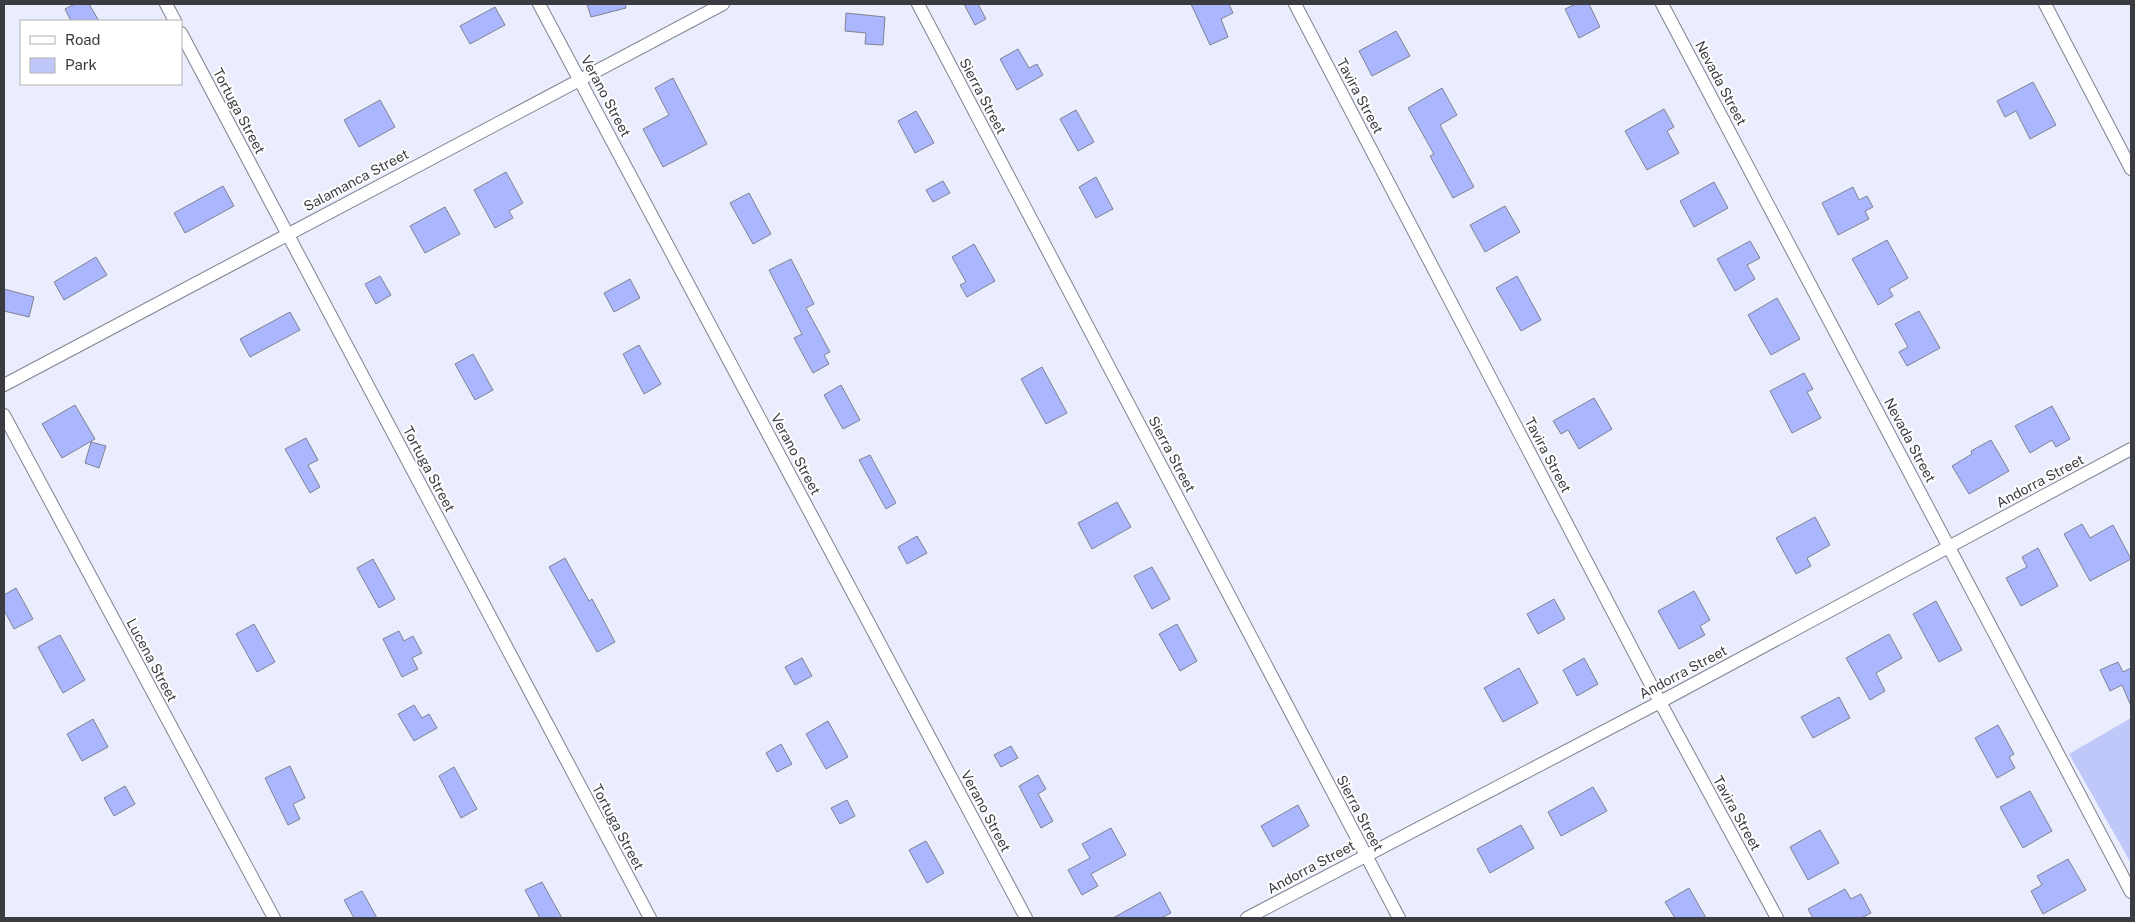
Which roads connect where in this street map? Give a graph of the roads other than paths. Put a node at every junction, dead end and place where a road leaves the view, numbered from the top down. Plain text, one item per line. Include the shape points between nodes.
1 (166, 4) edge
2 (539, 4) edge
3 (723, 4) edge
4 (918, 4) edge
5 (1295, 4) edge
6 (1662, 4) edge
7 (2045, 4) edge
8 (174, 20) edge
9 (182, 35) edge
10 (580, 79) junction
11 (2131, 169) edge
12 (287, 233) junction
13 (4, 385) edge
14 (4, 415) edge
15 (2131, 449) edge
16 (1950, 547) junction
17 (1660, 702) junction
18 (1366, 856) junction
19 (2131, 892) edge
20 (274, 918) edge
21 (650, 918) edge
22 (1026, 918) edge
23 (1247, 918) edge
24 (1399, 918) edge
25 (1777, 918) edge

1 - 8 street
2 - 10 street, Verano Street
3 - 10 street, Salamanca Street
4 - 18 street, Sierra Street
5 - 17 street, Tavira Street
6 - 16 street, Nevada Street
7 - 11 street
9 - 12 street, Tortuga Street
10 - 12 street, Salamanca Street
10 - 22 street, Verano Street
12 - 13 street, Salamanca Street
12 - 21 street, Tortuga Street
14 - 20 street, Lucena Street
15 - 16 street, Andorra Street
16 - 17 street, Andorra Street
16 - 19 street, Nevada Street
17 - 18 street, Andorra Street
17 - 25 street, Tavira Street
18 - 23 street, Andorra Street
18 - 24 street, Sierra Street

